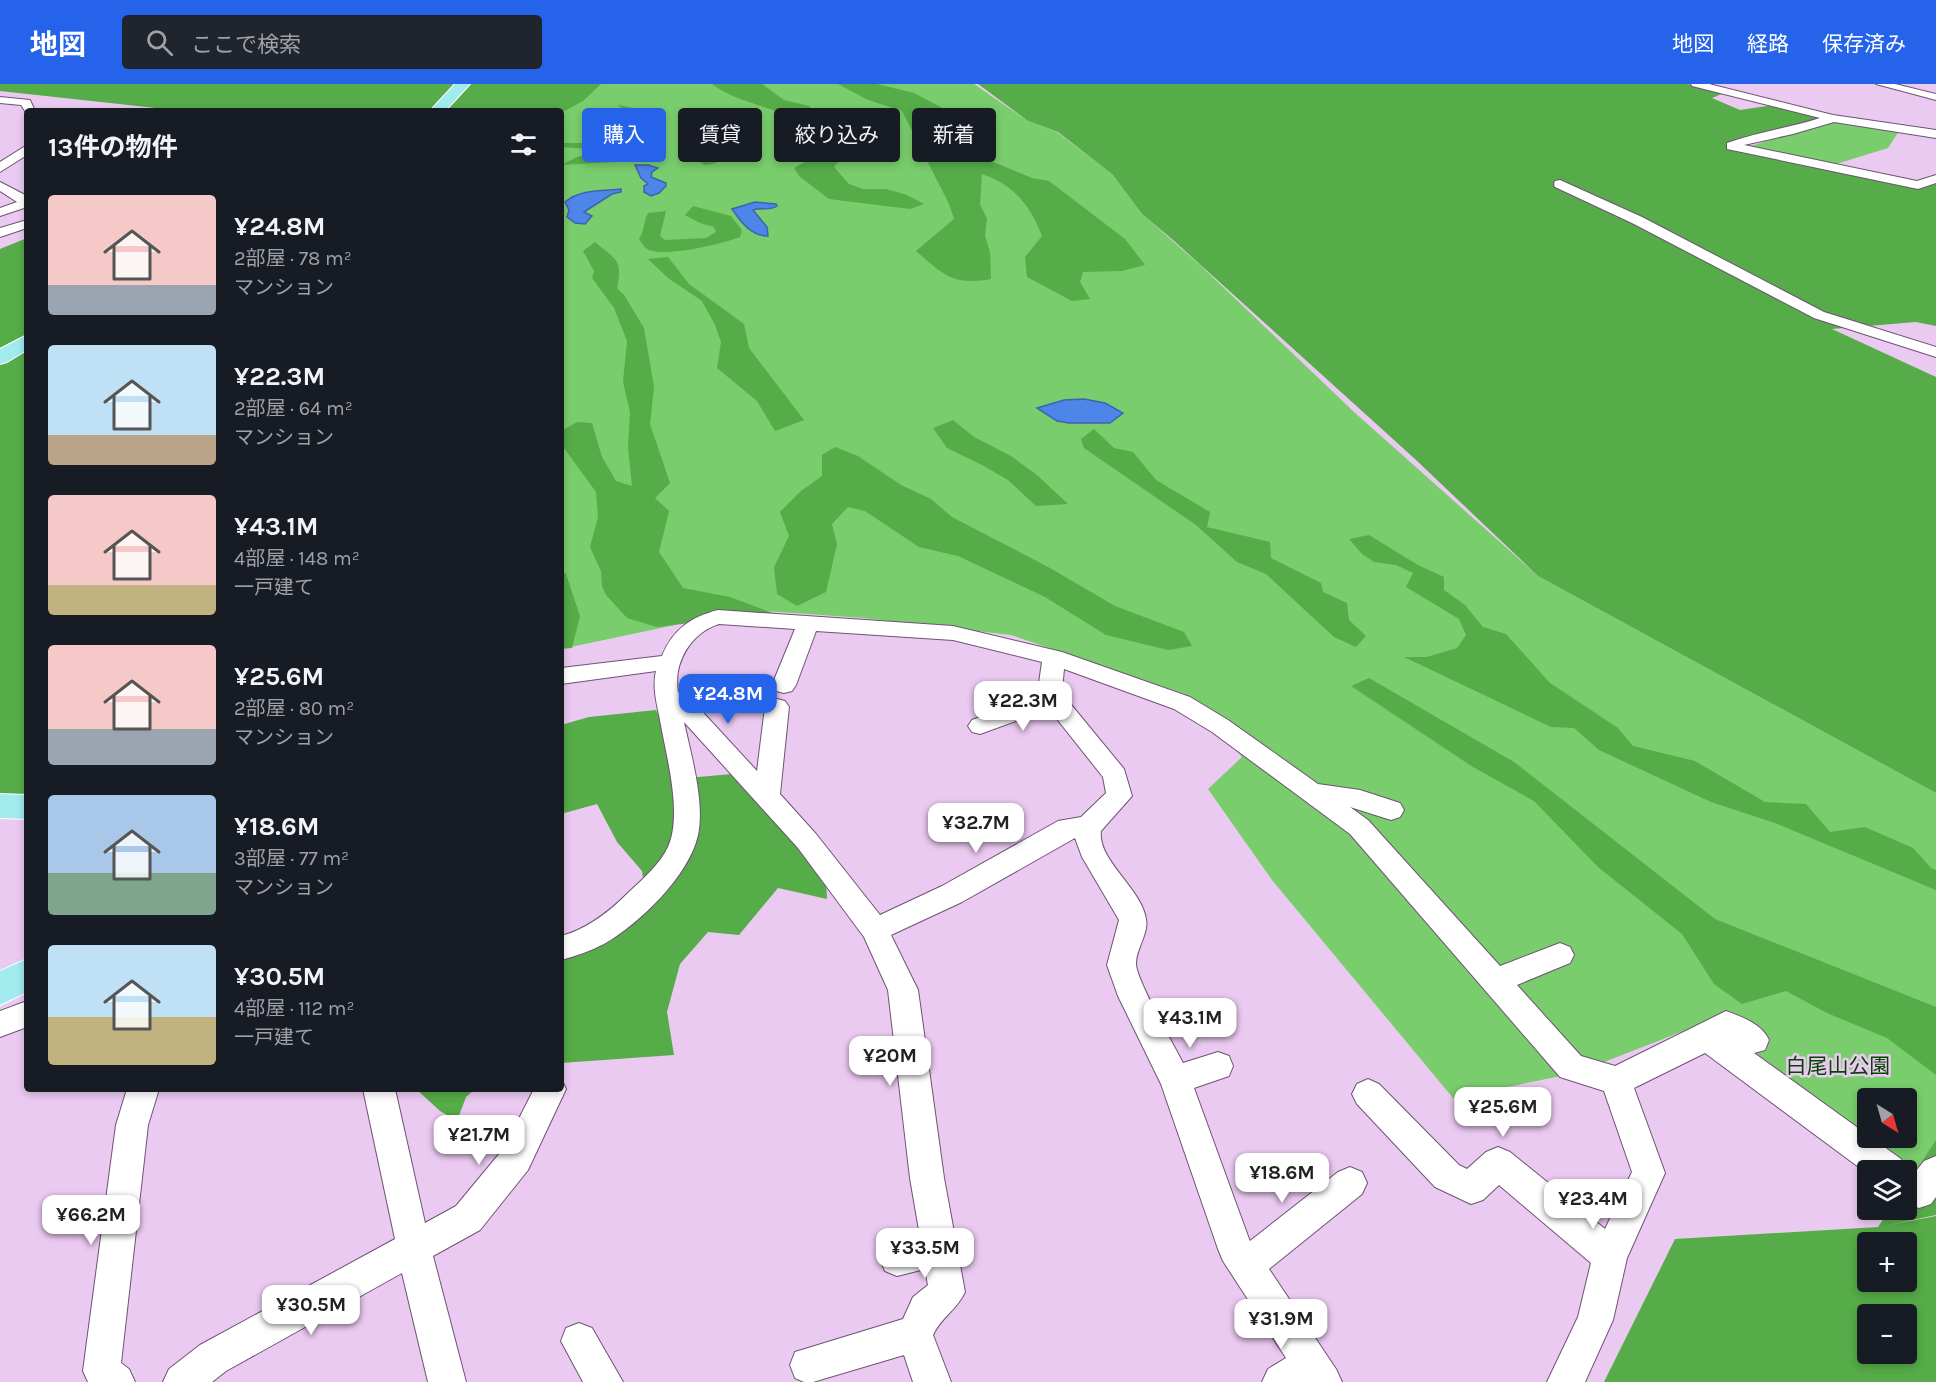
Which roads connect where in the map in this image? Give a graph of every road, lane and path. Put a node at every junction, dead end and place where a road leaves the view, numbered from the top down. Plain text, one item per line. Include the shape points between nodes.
1 (464, 84) edge
2 (1696, 84) edge
3 (1745, 84) edge
4 (1881, 84) edge
5 (1718, 90) junction
6 (1936, 97) edge
7 (0, 100) edge
8 (28, 108) edge
9 (440, 108) edge
10 (1833, 118) junction
11 (1936, 134) edge
12 (24, 153) edge
13 (0, 168) edge
14 (1936, 179) edge
15 (1560, 184) dead end
16 (24, 188) edge
17 (4, 191) edge
18 (24, 201) edge
19 (24, 203) edge
20 (0, 212) edge
21 (24, 225) edge
22 (0, 233) edge
23 (24, 343) edge
24 (1936, 352) edge
25 (0, 358) edge
26 (808, 623) junction
27 (1054, 657) junction
28 (670, 662) junction
29 (564, 676) edge
30 (667, 699) junction
31 (1053, 699) junction
32 (980, 726) dead end
33 (1310, 793) junction
34 (766, 796) junction
35 (0, 806) edge
36 (24, 807) edge
37 (1391, 810) dead end
38 (1088, 827) junction
39 (875, 930) junction
40 (564, 947) edge
41 (1560, 955) dead end
42 (24, 976) edge
43 (1493, 981) junction
44 (0, 989) edge
45 (24, 1015) edge
46 (0, 1024) edge
47 (1707, 1037) junction
48 (1754, 1040) dead end
49 (1218, 1066) dead end
50 (1176, 1079) junction
51 (1616, 1081) junction
52 (142, 1092) edge
53 (380, 1092) edge
54 (549, 1092) edge
55 (1368, 1094) dead end
56 (1875, 1160) edge
57 (1936, 1172) edge
58 (1350, 1183) dead end
59 (1917, 1191) edge
60 (939, 1248) junction
61 (414, 1249) junction
62 (1610, 1256) junction
63 (897, 1259) dead end
64 (1246, 1266) junction
65 (915, 1334) junction
66 (579, 1341) dead end
67 (808, 1365) dead end
68 (1305, 1376) edge
69 (116, 1382) edge
70 (183, 1382) edge
71 (447, 1382) edge
72 (604, 1382) edge
73 (932, 1382) edge
74 (1566, 1382) edge

1 - 9 main road
2 - 5 street
3 - 5 street
4 - 6 street
5 - 10 street
7 - 8 street via 26,102
10 - 11 street
10 - 14 street via 1731,146 1918,185
12 - 13 street
15 - 24 street via 1819,315
16 - 17 street
17 - 18 street
19 - 20 street
21 - 22 street
23 - 25 main road
26 - 27 street via 953,633
26 - 28 street via 718,617 690,628
26 - 34 street via 781,696
27 - 31 street via 1050,690
27 - 33 street via 1182,703 1220,726
28 - 29 street
28 - 30 street via 665,682
30 - 34 street via 678,700
30 - 40 street via 687,806 682,847 656,884 630,909 603,930
31 - 32 street
31 - 38 street via 1115,775 1119,796
33 - 37 street via 1360,799
33 - 43 street via 1359,826
34 - 39 street
35 - 36 main road
38 - 39 street via 1067,828 952,894
38 - 50 street via 1091,850 1133,920 1121,964
39 - 60 street via 903,990
41 - 43 street
42 - 44 main road
43 - 51 street via 1571,1067
45 - 46 street
47 - 48 street via 1726,1024
47 - 51 street
47 - 56 street
49 - 50 street
50 - 64 street via 1235,1249
51 - 62 street via 1649,1173
52 - 69 street via 132,1125 102,1371
53 - 61 street
54 - 61 street via 516,1159 493,1190 468,1218
55 - 62 street via 1447,1176 1471,1188 1498,1163
57 - 59 street
58 - 64 street
60 - 63 street
60 - 65 street via 947,1292 926,1310
61 - 70 street via 213,1358
61 - 71 street
62 - 74 street via 1595,1320
64 - 68 street
65 - 67 street
65 - 73 street
66 - 72 street

